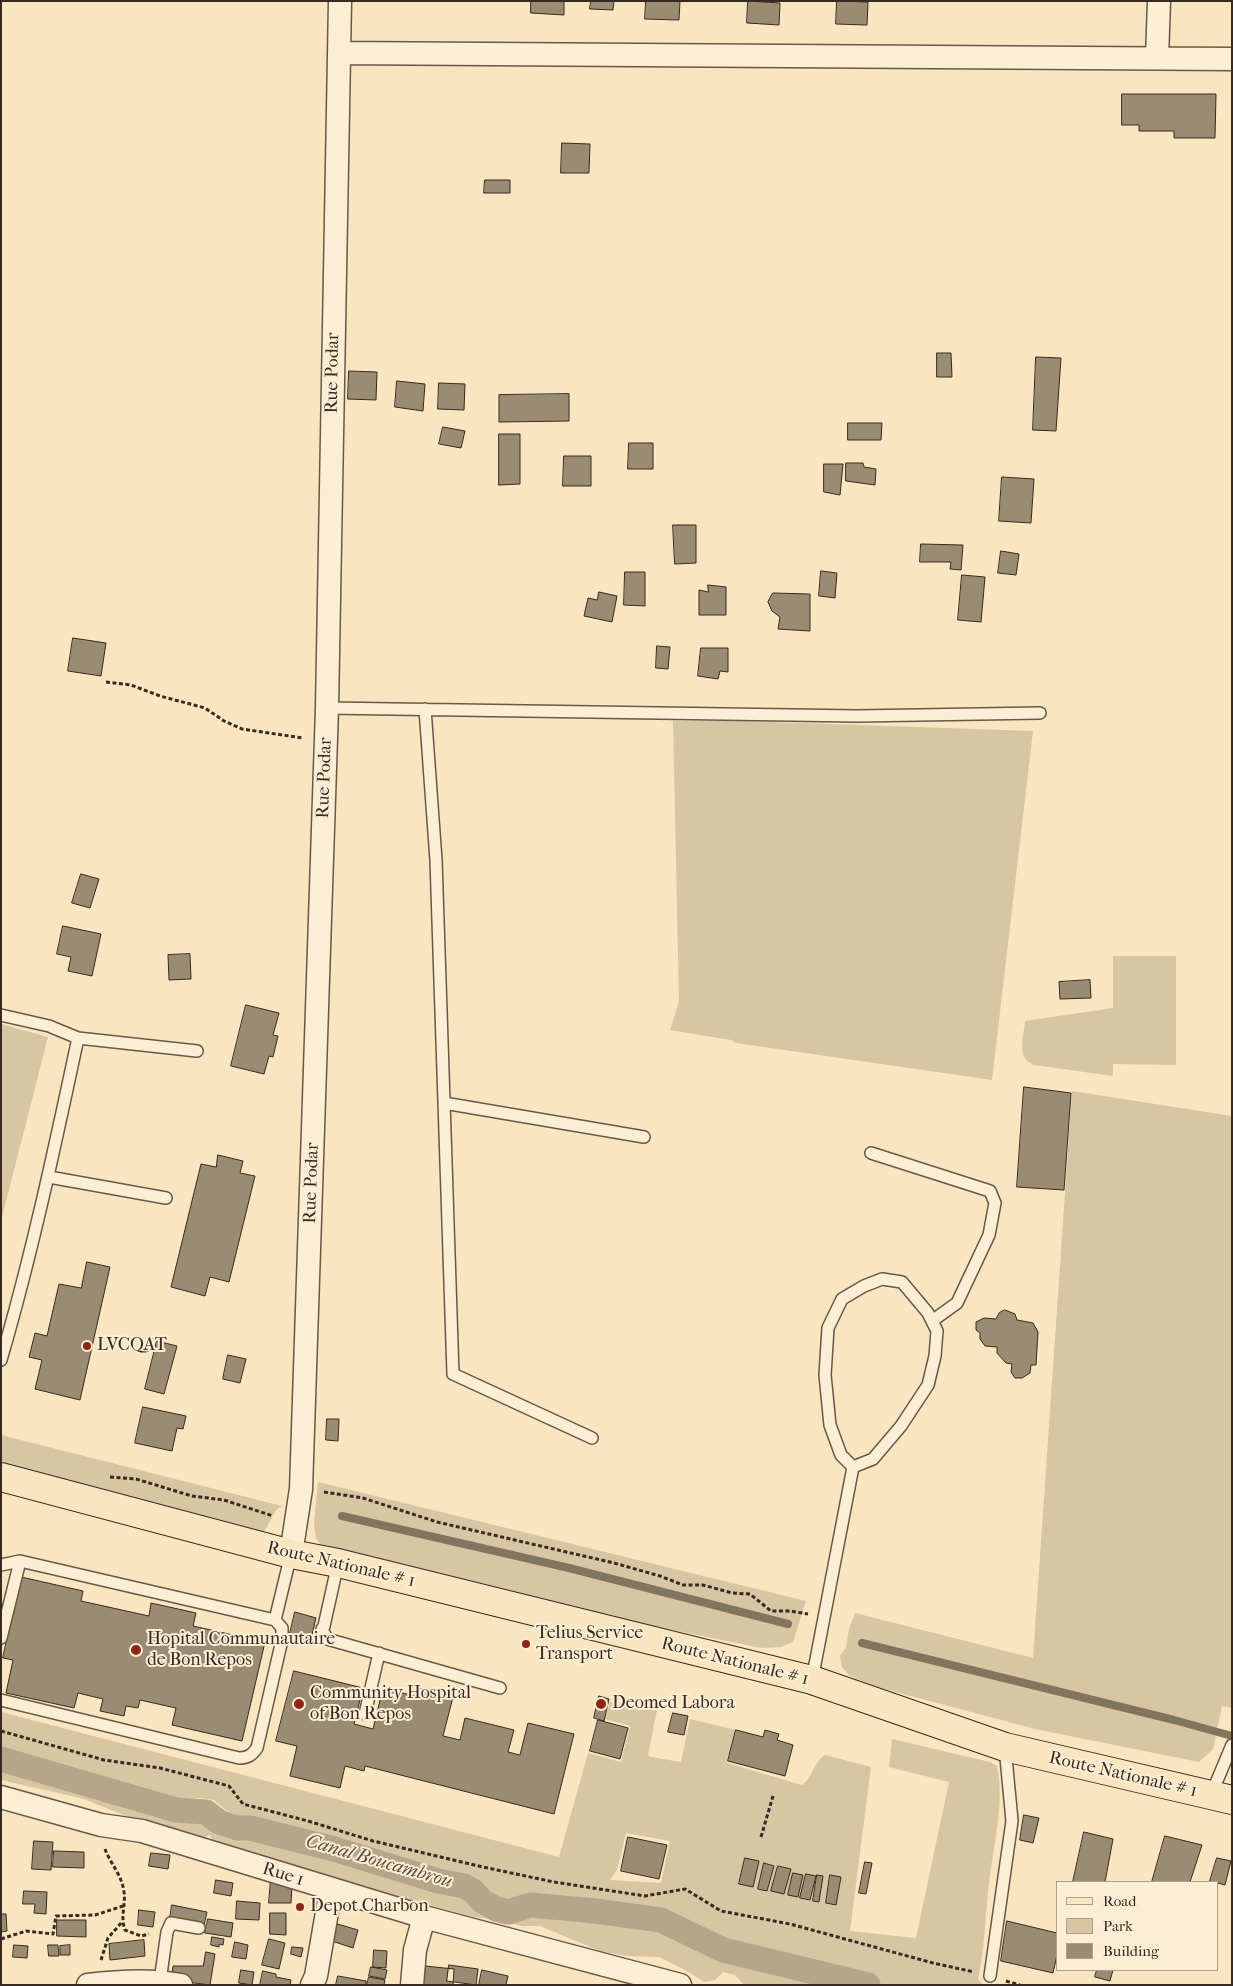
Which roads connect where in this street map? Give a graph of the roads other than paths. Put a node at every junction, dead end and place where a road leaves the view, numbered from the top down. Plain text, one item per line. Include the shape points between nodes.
1 (340, 1) edge
2 (1159, 1) edge
3 (339, 54) junction
4 (1157, 58) junction
5 (1232, 59) edge
6 (327, 708) junction
7 (425, 709) junction
8 (1040, 714) dead end
9 (1, 1015) edge
10 (78, 1038) junction
11 (197, 1051) dead end
12 (444, 1102) junction
13 (644, 1137) dead end
14 (870, 1153) dead end
15 (48, 1177) junction
16 (166, 1198) dead end
17 (932, 1321) junction
18 (1, 1360) edge
19 (592, 1438) dead end
20 (853, 1467) junction
21 (1, 1477) edge
22 (291, 1554) junction
23 (20, 1562) junction
24 (338, 1564) junction
25 (1, 1565) edge
26 (275, 1620) junction
27 (1, 1638) edge
28 (378, 1653) junction
29 (812, 1680) junction
30 (500, 1688) dead end
31 (1, 1700) edge
32 (365, 1714) dead end
33 (1232, 1745) edge
34 (1005, 1747) junction
35 (1, 1797) edge
36 (1222, 1797) edge
37 (331, 1890) junction
38 (424, 1917) junction
39 (199, 1928) dead end
40 (990, 1976) road end
41 (171, 1983) edge
42 (93, 1984) edge
43 (88, 1985) edge
44 (312, 1985) edge
45 (412, 1985) edge
46 (680, 1985) edge

1 - 3 street, Rue Podar
2 - 4 street
3 - 4 street
3 - 6 street, Rue Podar
4 - 5 street
6 - 7 lane
6 - 22 street, Rue Podar via 302,1489
7 - 8 lane via 857,716
7 - 12 lane via 436,860
9 - 10 lane via 49,1026
10 - 11 lane
10 - 15 lane
12 - 13 lane
12 - 19 lane via 453,1374
14 - 17 lane via 990,1191 995,1203 989,1235 957,1302
15 - 16 lane
15 - 18 lane
17 - 20 lane via 937,1331 928,1385 901,1426 874,1458
17 - 20 lane via 902,1282 882,1279 842,1299 828,1328 825,1375 830,1425 841,1455
20 - 29 lane
21 - 22 main road, Route Nationale # 1
22 - 24 main road, Route Nationale # 1
22 - 26 lane
23 - 25 lane
23 - 26 lane
23 - 27 lane
24 - 28 lane via 323,1635 327,1639
24 - 29 main road, Route Nationale # 1
26 - 31 lane via 282,1628 282,1640 257,1748 247,1758
28 - 30 lane
28 - 32 lane
29 - 34 main road, Route Nationale # 1
33 - 36 lane
34 - 36 main road, Route Nationale # 1
34 - 40 lane via 1012,1821
35 - 37 street, Rue 1 via 101,1825 142,1831
37 - 38 street, Rue 1
37 - 44 street via 318,1968
38 - 45 street via 415,1950
38 - 46 street, Rue 1
39 - 41 lane via 171,1923 166,1932
41 - 42 street via 113,1981
42 - 43 street

